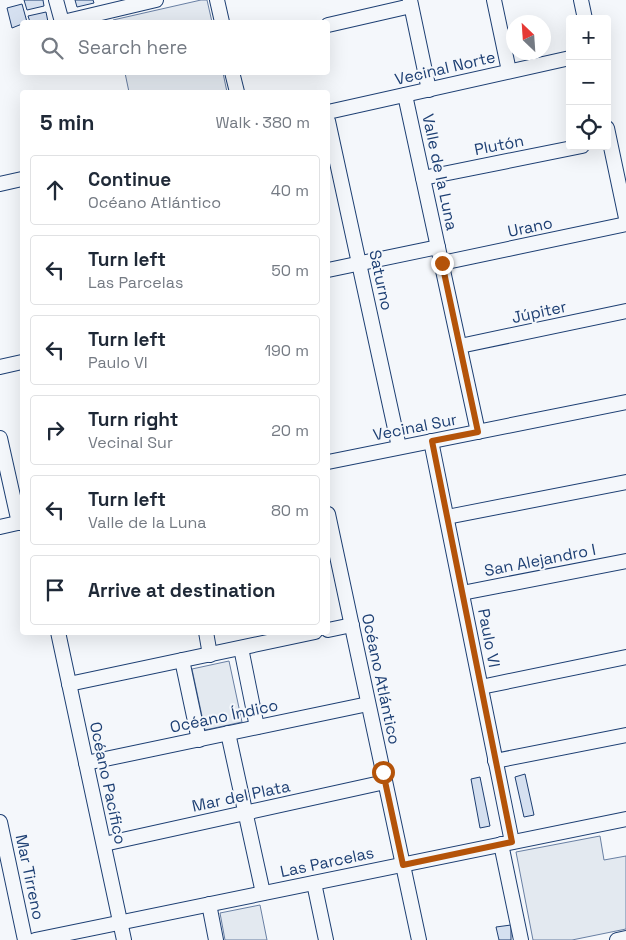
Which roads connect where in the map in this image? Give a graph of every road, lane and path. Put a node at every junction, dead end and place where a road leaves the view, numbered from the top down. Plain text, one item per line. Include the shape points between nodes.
1 (56, 0) edge
2 (156, 0) edge
3 (217, 0) edge
4 (494, 0) edge
5 (581, 0) edge
6 (410, 3) edge
7 (584, 15) edge
8 (61, 20) edge
9 (71, 20) edge
10 (222, 20) edge
11 (330, 24) edge
12 (566, 59) edge
13 (509, 72) junction
14 (233, 75) edge
15 (236, 90) edge
16 (429, 90) junction
17 (405, 95) junction
18 (330, 112) edge
19 (330, 130) edge
20 (566, 149) edge
21 (611, 150) edge
22 (423, 178) junction
23 (20, 179) edge
24 (0, 184) edge
25 (626, 218) edge
26 (626, 224) edge
27 (438, 247) junction
28 (359, 263) junction
29 (442, 263) junction
30 (330, 270) edge
31 (626, 311) edge
32 (460, 346) junction
33 (20, 362) edge
34 (0, 367) edge
35 (626, 402) edge
36 (478, 432) junction
37 (0, 438) edge
38 (432, 441) junction
39 (399, 448) junction
40 (330, 462) edge
41 (626, 482) edge
42 (446, 517) junction
43 (20, 519) edge
44 (20, 523) edge
45 (0, 527) edge
46 (331, 548) edge
47 (626, 561) edge
48 (462, 593) junction
49 (352, 625) junction
50 (330, 630) edge
51 (59, 635) edge
52 (207, 635) edge
53 (301, 635) edge
54 (241, 648) junction
55 (210, 654) junction
56 (626, 657) edge
57 (182, 660) junction
58 (69, 684) junction
59 (481, 687) junction
60 (368, 704) junction
61 (258, 727) junction
62 (228, 733) junction
63 (626, 735) edge
64 (198, 740) junction
65 (495, 761) junction
66 (86, 763) junction
67 (385, 782) junction
68 (245, 813) junction
69 (626, 819) edge
70 (0, 822) edge
71 (507, 843) junction
72 (104, 844) junction
73 (403, 865) junction
74 (314, 883) junction
75 (263, 893) junction
76 (209, 904) junction
77 (121, 923) junction
78 (626, 938) edge
79 (25, 940) edge
80 (35, 940) edge
81 (124, 940) edge
82 (216, 940) edge
83 (326, 940) edge
84 (419, 940) edge
85 (521, 940) edge
86 (617, 940) edge

1 - 8 street
2 - 9 street
3 - 10 street
4 - 13 street
5 - 7 street
6 - 11 street
6 - 16 street
12 - 13 street, Vecinal Norte
13 - 16 street, Vecinal Norte
14 - 15 street
16 - 17 street, Vecinal Norte
17 - 18 street, Vecinal Norte
17 - 22 street, Valle de la Luna
19 - 28 street, Saturno
20 - 22 street, Plutón
21 - 25 street
22 - 27 street, Valle de la Luna
23 - 24 street
26 - 29 street, Urano
27 - 28 street
27 - 29 street, Valle de la Luna
28 - 30 street
28 - 39 street, Saturno
29 - 32 street, Valle de la Luna
31 - 32 street, Júpiter
32 - 36 street, Valle de la Luna
33 - 34 street
35 - 36 street, Vecinal Sur
36 - 38 street, Vecinal Sur
37 - 43 street
38 - 39 street, Vecinal Sur
38 - 42 street, Paulo VI
39 - 40 street, Vecinal Sur
41 - 42 street
42 - 48 street, Paulo VI
44 - 45 street
46 - 49 street, Océano Atlántico
47 - 48 street, San Alejandro I
48 - 59 street, Paulo VI
49 - 50 street
49 - 60 street, Océano Atlántico
51 - 58 street, Océano Pacífico
52 - 55 street
53 - 54 street
54 - 55 street
54 - 61 street
55 - 57 street
56 - 59 street
57 - 58 street
57 - 64 street
58 - 66 street, Océano Pacífico
59 - 65 street, Paulo VI
60 - 61 street, Océano Índico
60 - 67 street, Océano Atlántico
61 - 62 street, Océano Índico
62 - 64 street, Océano Índico
62 - 68 street
63 - 65 street
64 - 66 street, Océano Índico
65 - 71 street, Paulo VI
66 - 72 street, Océano Pacífico
67 - 68 street, Mar del Plata
67 - 73 street, Océano Atlántico
68 - 72 street, Mar del Plata
68 - 75 street
69 - 71 street, Las Parcelas
70 - 79 street, Mar Tirreno
71 - 73 street, Las Parcelas
71 - 85 street, Paulo VI
72 - 77 street, Océano Pacífico
73 - 74 street, Las Parcelas
73 - 84 street, Océano Atlántico
74 - 75 street, Las Parcelas
74 - 83 street
75 - 76 street, Las Parcelas
76 - 77 street, Las Parcelas
76 - 82 street
77 - 80 street, Las Parcelas
77 - 81 street, Océano Pacífico
78 - 86 street

